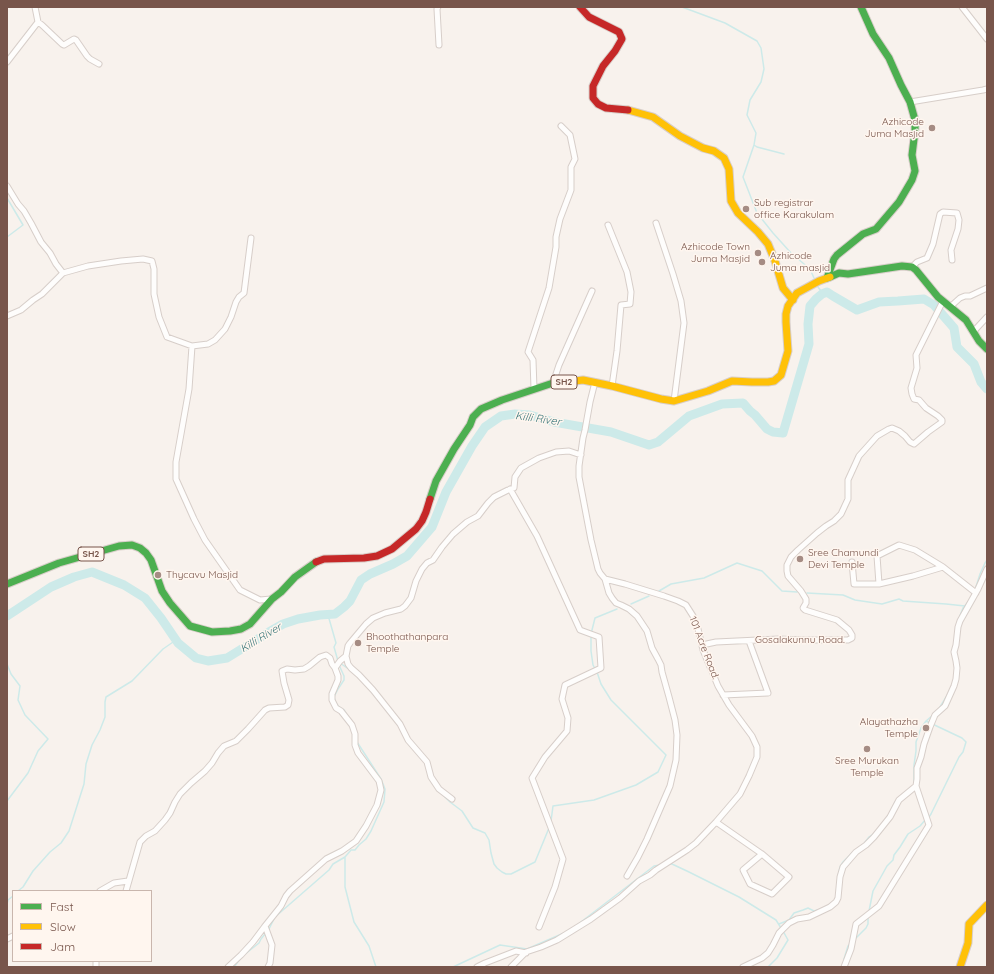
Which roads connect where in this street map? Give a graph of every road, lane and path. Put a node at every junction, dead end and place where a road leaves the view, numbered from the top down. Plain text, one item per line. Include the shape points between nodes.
1 (35, 7) edge
2 (438, 7) edge
3 (580, 7) edge
4 (861, 7) edge
5 (962, 7) edge
6 (38, 22) junction
7 (987, 39) edge
8 (439, 45) dead end
9 (7, 62) edge
10 (99, 64) dead end
11 (987, 88) edge
12 (910, 102) junction
13 (561, 126) dead end
14 (7, 186) edge
15 (656, 223) dead end
16 (608, 225) dead end
17 (251, 238) dead end
18 (952, 260) dead end
19 (912, 268) junction
20 (63, 273) junction
21 (827, 278) junction
22 (987, 288) edge
23 (592, 291) dead end
24 (793, 300) junction
25 (942, 303) junction
26 (950, 307) junction
27 (7, 316) edge
28 (987, 316) edge
29 (973, 332) junction
30 (192, 346) junction
31 (987, 350) edge
32 (595, 382) junction
33 (553, 383) junction
34 (612, 386) junction
35 (534, 389) junction
36 (674, 401) junction
37 (581, 455) junction
38 (510, 489) junction
39 (852, 562) dead end
40 (943, 567) junction
41 (987, 569) edge
42 (605, 579) junction
43 (7, 584) edge
44 (879, 584) junction
45 (976, 593) junction
46 (272, 600) junction
47 (750, 641) junction
48 (702, 646) junction
49 (346, 656) junction
50 (337, 664) junction
51 (723, 695) junction
52 (916, 786) junction
53 (452, 799) dead end
54 (716, 822) junction
55 (762, 854) junction
56 (627, 876) dead end
57 (128, 882) junction
58 (102, 890) edge
59 (126, 890) edge
60 (987, 905) edge
61 (266, 926) junction
62 (539, 926) dead end
63 (525, 952) junction
64 (228, 967) edge
65 (268, 967) edge
66 (477, 967) edge
67 (511, 967) edge
68 (743, 967) edge
69 (844, 967) edge
70 (960, 967) edge

1 - 6 street
2 - 8 street via 436,9
3 - 24 main road via 589,17 619,32 622,39 593,86 593,98 606,108 653,117 680,136 724,158 729,169 731,201 738,213 768,244 776,261 783,288
4 - 12 main road
5 - 7 street
6 - 9 street
6 - 10 street via 64,45 74,38 87,56
11 - 12 street
12 - 21 main road via 915,131 912,180 899,202 876,229 863,234 834,259
13 - 35 street via 570,135 575,159 571,167 571,190 556,237 549,288 528,352 533,360
14 - 20 street
15 - 36 street via 681,301 684,323
16 - 34 street via 627,272 631,292 630,304 621,305
17 - 30 street via 244,294 236,302 225,329 208,344
18 - 19 street via 951,250 959,220 957,213 943,212 940,214 927,258 917,262
19 - 21 main road, SH2 via 902,266 839,273
19 - 25 main road
20 - 27 street via 42,294 21,310
20 - 30 street via 121,261 152,260 154,294 167,337
21 - 24 main road, SH2 via 798,293
22 - 26 street via 960,298
23 - 33 street
24 - 36 main road, SH2 via 786,314 788,351 781,375 777,379 768,382 732,381
25 - 26 main road
25 - 47 street, Gosalakunnu Road. via 916,355 918,368 911,390 914,399 919,400 942,422 914,444 900,431 892,428 877,436 859,456 848,480 848,499 841,514 798,550 787,566 788,576 806,599 803,608 837,620 848,629 853,638 779,638
26 - 29 main road via 966,320
28 - 29 street
29 - 31 main road
30 - 46 street via 189,389 176,462 176,479 205,540 240,590 260,600
32 - 33 main road, SH2 via 583,380
32 - 34 main road, SH2
32 - 37 street
33 - 35 main road, SH2
34 - 36 main road, SH2
35 - 46 main road, SH2 via 481,409 473,418 436,481 422,520 416,529 392,550 377,556 314,563 295,577
37 - 38 street via 561,451 539,458 518,472 514,488
37 - 42 street via 579,477 582,499 598,568
38 - 49 street via 494,497 478,516 453,534 433,560 422,569 411,598 406,604 401,609 386,612 366,624 348,646
38 - 62 street via 537,536 580,630 599,637 601,668 565,685 562,699 568,718 567,731 545,757 532,778 563,859
39 - 44 street via 854,584
40 - 44 street
40 - 44 street via 915,550 899,545 877,556
40 - 45 street
41 - 45 street
42 - 48 street, 101 Acre Road. via 686,605 693,616
42 - 56 street via 614,600 637,616 647,631 660,665 677,734 676,760 670,786
43 - 46 main road, SH2 via 59,563 119,546 132,545 146,553 162,591 190,626 212,632 241,629 250,624
45 - 52 street via 959,624 954,652 956,679 944,706 935,715 931,724 918,768
47 - 48 street, Gosalakunnu Road. via 716,642
47 - 51 street via 768,693
48 - 51 street, 101 Acre Road.
49 - 50 street
49 - 53 street via 351,668 373,690 427,762 431,777 439,790
50 - 57 street via 332,664 330,658 324,655 304,669 282,671 288,705 265,710 236,741 224,746 205,771 180,794 165,820 138,845
50 - 61 street via 338,680 332,700 352,726 358,753 376,777 381,793 356,841 326,859 290,891
51 - 54 street, 101 Acre Road. via 728,706 752,736 757,757 740,794
52 - 68 street via 899,800 890,817 874,837 843,867 836,902 809,917 789,923 768,953
52 - 69 street via 929,825 879,906 856,924
54 - 55 street
54 - 63 street, 101 Acre Road. via 696,843 640,881 612,904 563,936
55 - 55 street via 789,877 772,894 750,884 743,870
57 - 58 street via 114,883
57 - 59 street
60 - 70 main road via 969,924 968,943
61 - 64 street via 242,955
61 - 65 street via 272,945
63 - 66 street via 516,951
63 - 67 street, 101 Acre Road.

